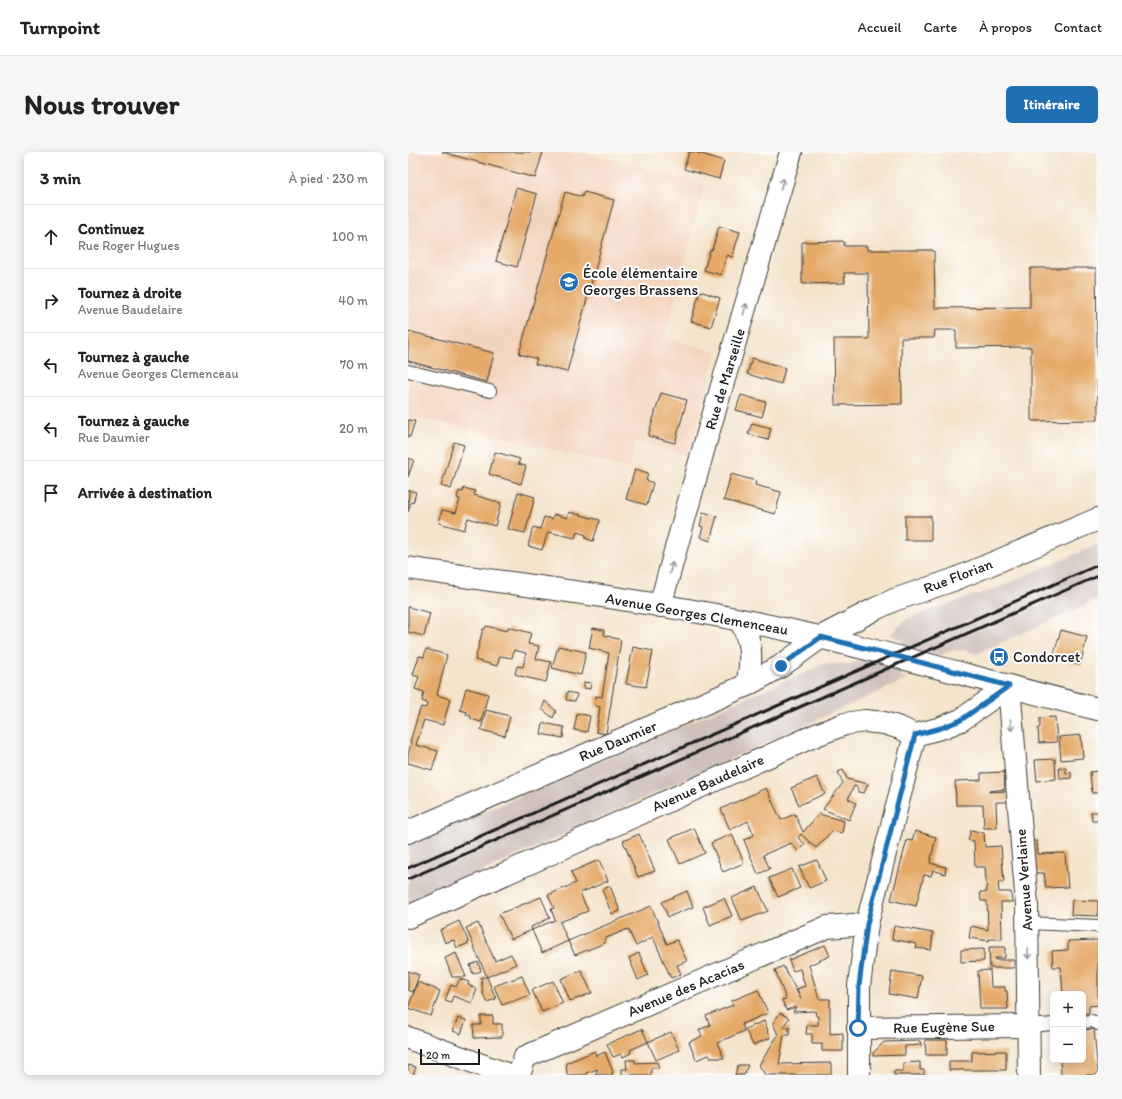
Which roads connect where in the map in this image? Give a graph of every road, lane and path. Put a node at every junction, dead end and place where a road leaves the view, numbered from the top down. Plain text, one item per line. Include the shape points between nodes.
1 (792, 152) edge
2 (408, 371) edge
3 (490, 391) dead end
4 (1098, 519) edge
5 (408, 568) edge
6 (660, 606) junction
7 (739, 620) junction
8 (821, 637) junction
9 (748, 685) junction
10 (1009, 686) junction
11 (1098, 709) edge
12 (915, 735) junction
13 (408, 832) edge
14 (408, 917) edge
15 (1027, 923) junction
16 (867, 924) junction
17 (1098, 926) edge
18 (1086, 1022) edge
19 (1050, 1024) edge
20 (1098, 1024) edge
21 (1030, 1026) junction
22 (858, 1028) junction
23 (408, 1038) edge
24 (509, 1075) edge
25 (519, 1075) edge
26 (860, 1075) edge
27 (1029, 1075) edge

6 -> 1 street, Rue de Marseille via 706,440
2 - 3 lane
4 - 8 street, Rue Florian via 953,580 894,600
5 - 6 street, Avenue Georges Clemenceau
6 - 7 street, Avenue Georges Clemenceau
7 - 8 street, Avenue Georges Clemenceau
7 - 9 street via 749,639 751,669
8 - 9 street, Rue Daumier via 781,666
8 - 10 street, Avenue Georges Clemenceau
9 - 13 street, Rue Daumier
10 - 11 street, Avenue Georges Clemenceau
10 - 12 street via 961,720
10 -> 15 street, Avenue Verlaine
12 - 14 street, Avenue Baudelaire via 900,728 864,720 845,724 808,738
12 - 16 street
15 - 17 lane
15 -> 21 street, Avenue Verlaine
16 - 22 street via 859,986
16 - 25 street, Avenue des Acacias via 827,928 525,1057
18 - 20 lane
19 - 21 lane
21 - 22 street, Rue Eugène Sue
21 - 27 street, Avenue Verlaine
22 - 26 street
23 - 24 street

